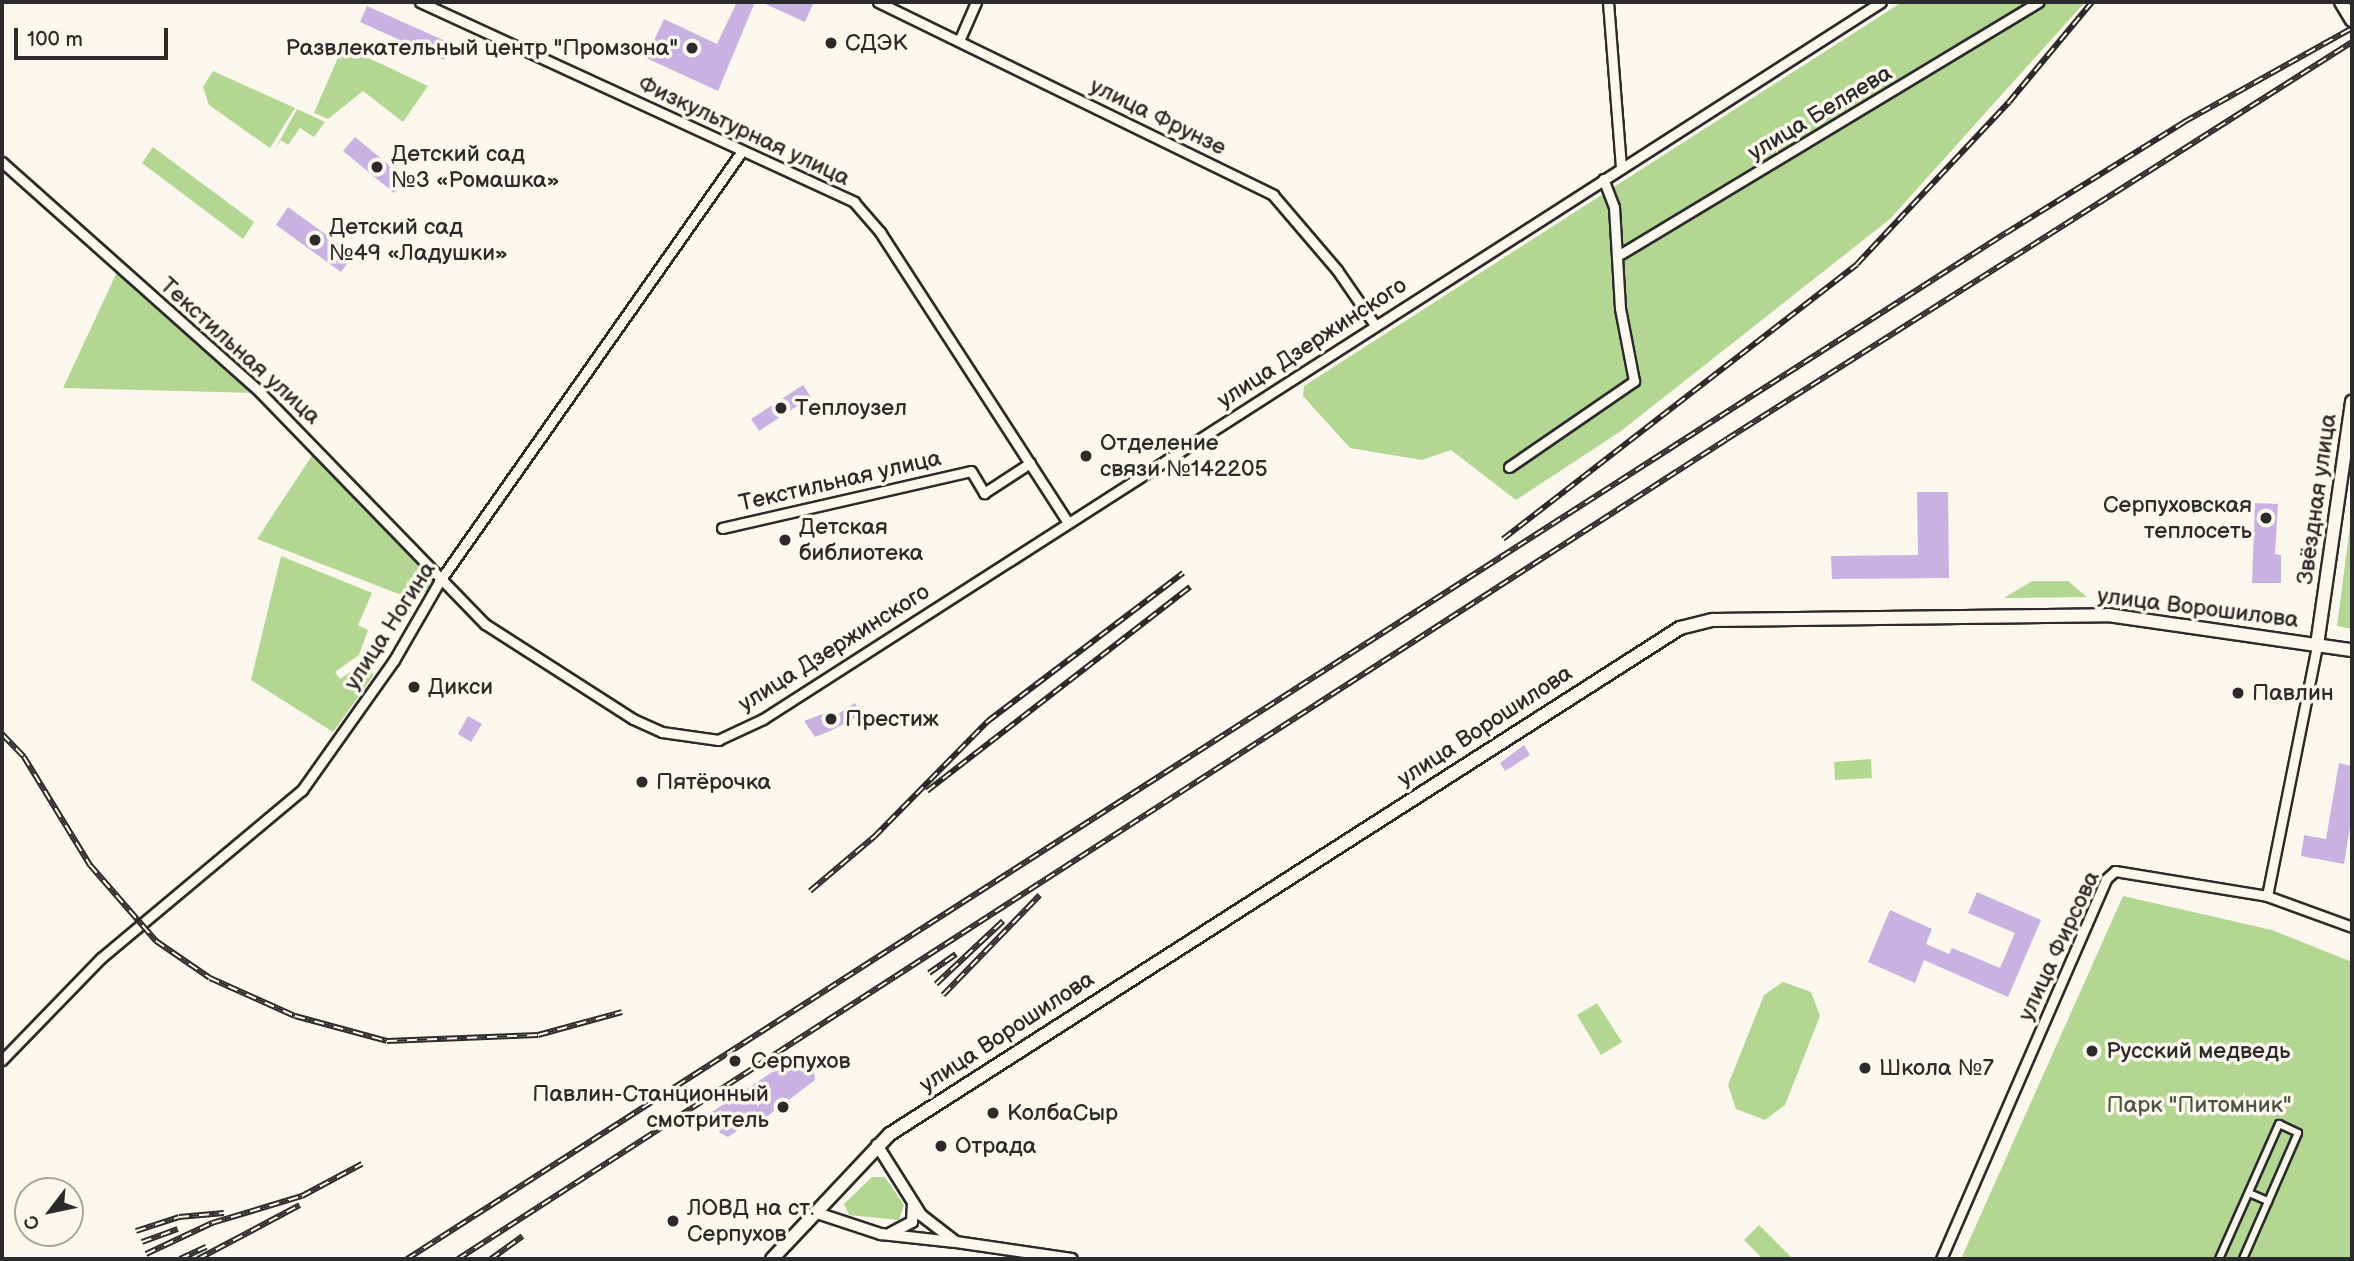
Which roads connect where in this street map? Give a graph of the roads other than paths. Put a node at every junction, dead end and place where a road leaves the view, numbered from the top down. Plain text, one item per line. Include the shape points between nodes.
1 (420, 2) edge
2 (878, 2) edge
3 (976, 2) edge
4 (1608, 2) edge
5 (1881, 2) edge
6 (2039, 2) edge
7 (2341, 2) edge
8 (2352, 20) edge
9 (958, 41) junction
10 (742, 151) junction
11 (2, 162) edge
12 (1621, 167) junction
13 (1603, 179) junction
14 (1619, 255) junction
15 (1374, 325) junction
16 (2352, 401) edge
17 (1030, 463) junction
18 (1509, 467) dead end
19 (1068, 523) junction
20 (722, 528) dead end
21 (439, 582) junction
22 (2317, 645) junction
23 (2352, 650) edge
24 (2267, 896) junction
25 (2352, 927) edge
26 (2, 1060) edge
27 (877, 1145) junction
28 (2249, 1192) junction
29 (913, 1201) junction
30 (2268, 1201) junction
31 (814, 1212) junction
32 (881, 1234) junction
33 (956, 1242) junction
34 (772, 1259) edge
35 (1072, 1259) edge
36 (1941, 1259) edge
37 (2219, 1259) edge
38 (2243, 1259) edge

1 - 10 street, Физкультурная улица
2 - 9 street, улица Фрунзе
3 - 9 street
4 - 12 street
5 - 12 street, улица Дзержинского
6 - 14 street, улица Беляева
7 - 8 main road
9 - 15 street, улица Фрунзе via 1273,195 1337,270
10 - 17 street, Физкультурная улица via 853,202 880,232
10 - 21 street, улица Ногина
11 - 21 street, Текстильная улица via 260,391
12 - 13 street, улица Дзержинского
13 - 14 street via 1614,207
13 - 15 street, улица Дзержинского
14 - 18 street via 1620,309 1632,386
15 - 19 street, улица Дзержинского
16 - 22 main road, Звёздная улица
17 - 19 street, Физкультурная улица
17 - 20 street, Текстильная улица via 984,493 971,471
19 - 21 street, улица Дзержинского via 762,719 718,740 662,732 633,719 485,624
21 - 26 street, улица Ногина via 394,660 302,790 101,958
22 - 23 main road, улица Ворошилова
22 - 24 street
22 - 27 main road, улица Ворошилова via 2108,615 1713,620 1680,628 990,1067
24 - 25 street, улица Фирсова
24 - 36 street, улица Фирсова via 2127,870 2106,879
27 - 29 street
27 - 31 main road, улица Ворошилова
28 - 30 street
28 - 30 street via 2279,1124 2298,1133
28 - 37 street
29 - 32 street via 915,1214 906,1228
29 - 33 street via 928,1222
30 - 38 street
31 - 32 street
31 - 34 main road, улица Ворошилова
32 - 33 street
33 - 35 street

